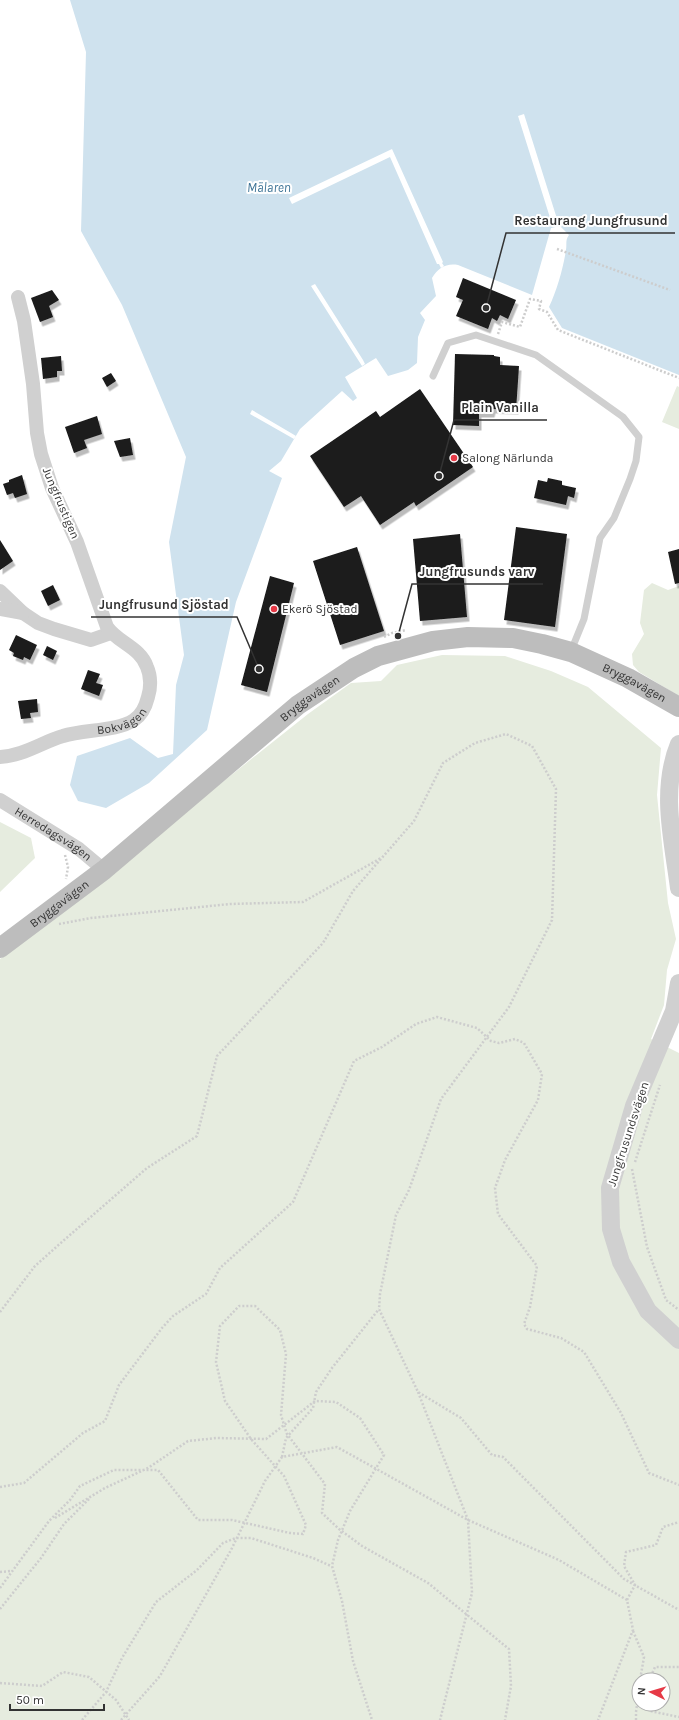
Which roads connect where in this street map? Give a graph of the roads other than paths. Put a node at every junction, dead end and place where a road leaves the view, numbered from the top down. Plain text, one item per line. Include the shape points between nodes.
1 (18, 297) dead end
2 (433, 376) dead end
3 (0, 591) edge
4 (0, 609) edge
5 (23, 613) junction
6 (111, 633) junction
7 (571, 652) junction
8 (679, 707) edge
9 (679, 744) edge
10 (0, 757) edge
11 (0, 800) edge
12 (104, 870) junction
13 (679, 888) edge
14 (0, 948) edge
15 (679, 983) edge
16 (679, 1340) edge

1 - 6 street, Jungfrustigen via 33,384 37,433 46,471 77,542
2 - 7 lane via 448,343 476,335 536,356 623,417 639,437 636,461 630,479 614,518 600,538 584,619
3 - 5 street
4 - 5 street
5 - 6 street via 38,623 91,640
6 - 10 street, Bokvägen via 134,649 148,667 150,693 145,707 135,720 118,726 63,736 13,756
7 - 8 main road, Bryggavägen via 628,678
7 - 12 main road, Bryggavägen via 513,638 468,637 433,641 372,659 298,705
9 - 13 street via 671,773 669,814
11 - 12 street, Herredagsvägen via 69,842
12 - 14 main road, Bryggavägen
15 - 16 street, Jungfrusundsvägen via 674,1011 634,1106 610,1188 611,1228 621,1262 648,1311

